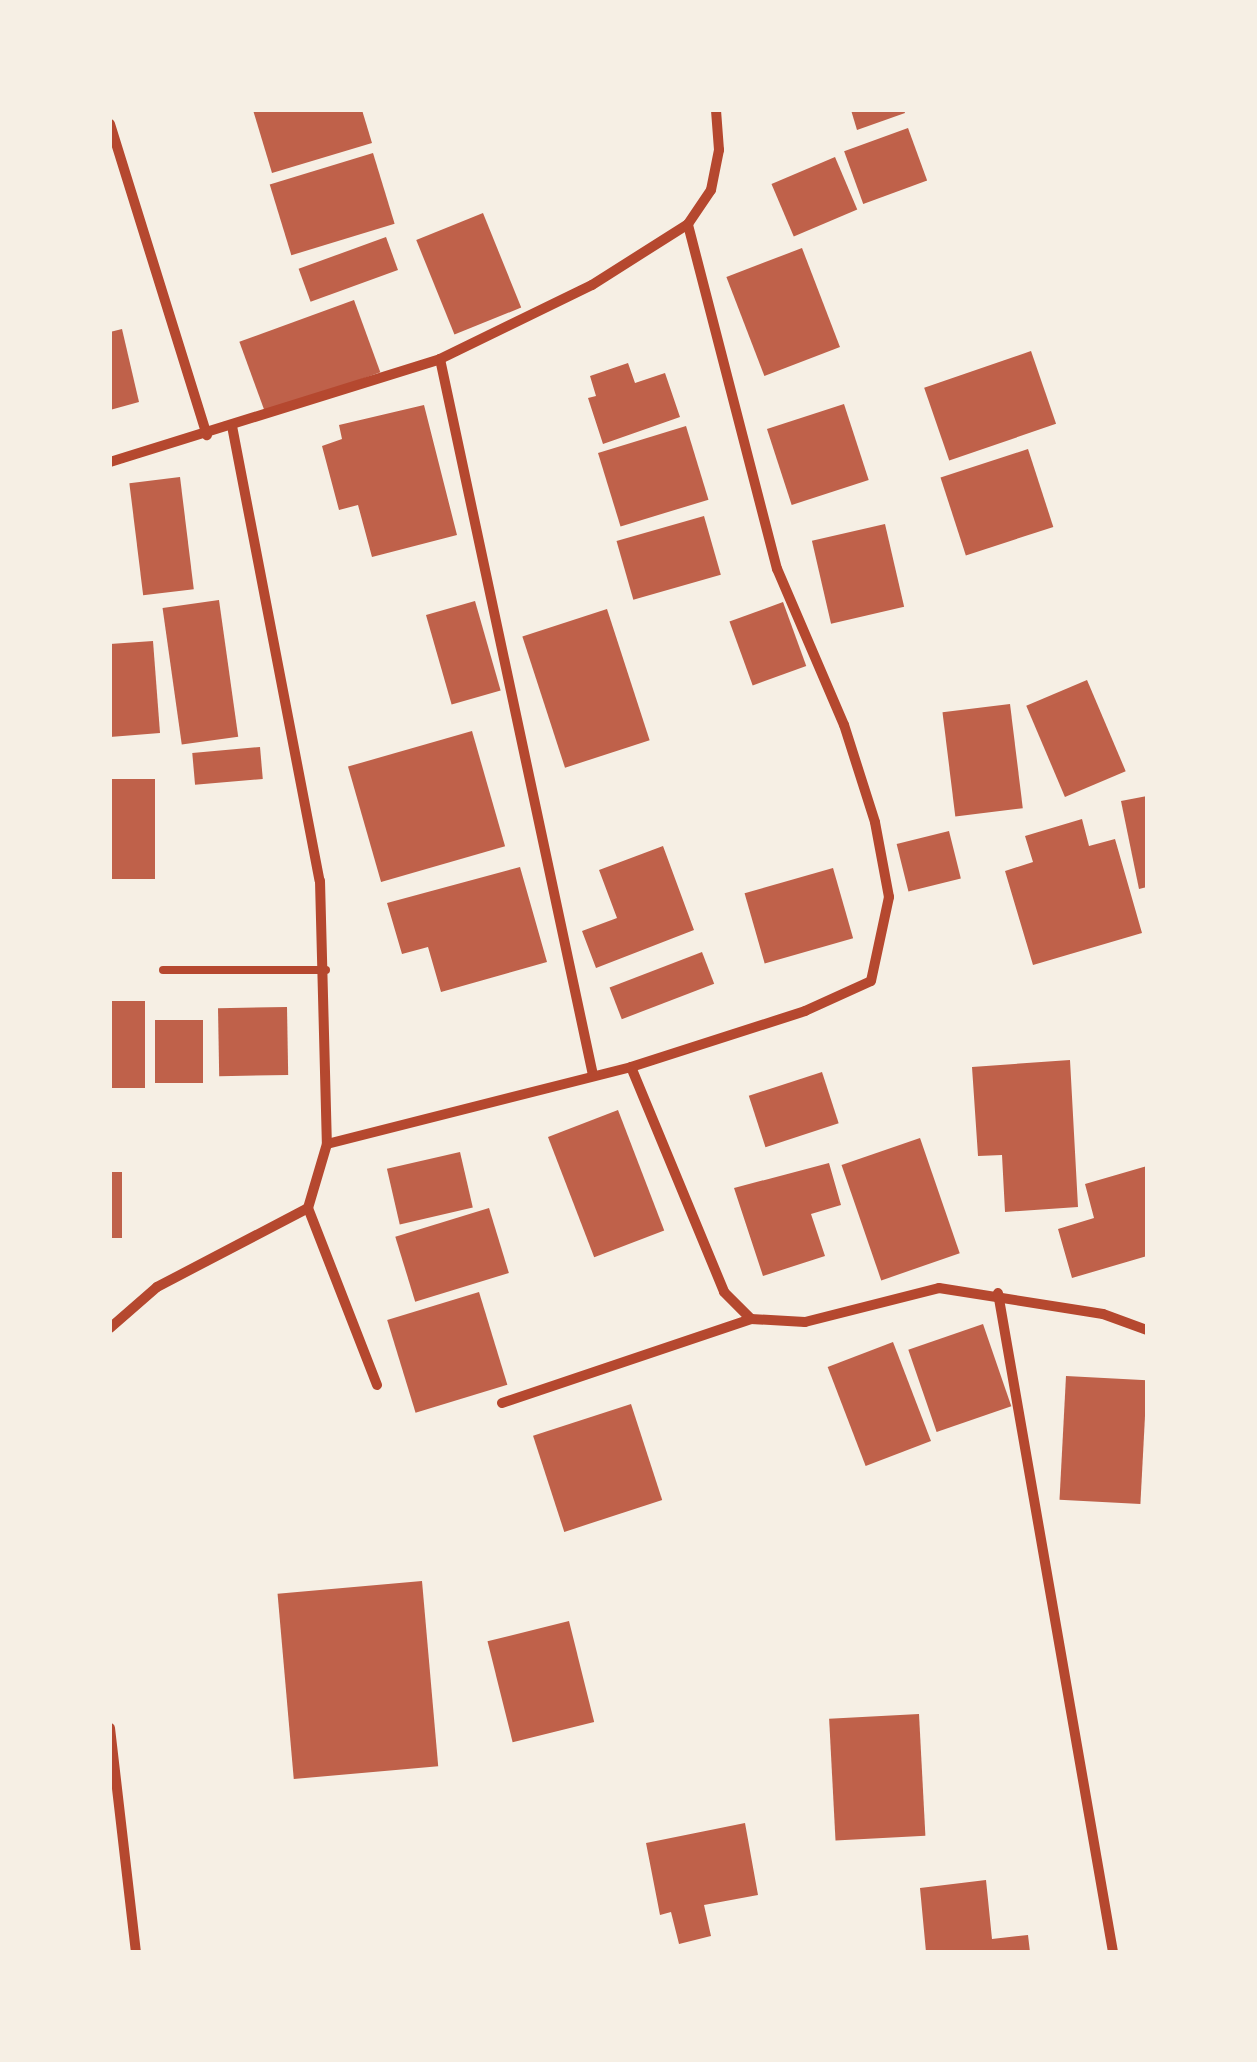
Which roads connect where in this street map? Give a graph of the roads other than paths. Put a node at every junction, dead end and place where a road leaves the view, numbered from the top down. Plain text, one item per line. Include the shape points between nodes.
1 (716, 110) edge
2 (110, 124) edge
3 (688, 224) junction
4 (440, 359) junction
5 (232, 426) junction
6 (208, 434) junction
7 (110, 462) edge
8 (163, 970) dead end
9 (326, 970) junction
10 (631, 1068) junction
11 (593, 1075) junction
12 (327, 1144) junction
13 (308, 1208) junction
14 (998, 1293) junction
15 (751, 1319) junction
16 (110, 1328) edge
17 (1147, 1330) edge
18 (378, 1385) dead end
19 (502, 1404) dead end
20 (110, 1728) edge
21 (136, 1952) edge
22 (1112, 1952) edge

1 - 3 street via 719,150 711,190
2 - 6 street
3 - 4 street via 592,285
3 - 10 street via 777,569 844,726 875,822 889,897 871,982
4 - 5 street
4 - 11 street
5 - 6 street
5 - 9 street via 320,881
6 - 7 street
8 - 9 lane
9 - 12 street
10 - 11 street
10 - 15 street via 724,1292
11 - 12 street
12 - 13 street
13 - 16 street via 157,1288
13 - 18 street
14 - 15 street via 939,1288 805,1322
14 - 17 street via 1104,1314
14 - 22 street
15 - 19 street
20 - 21 street

